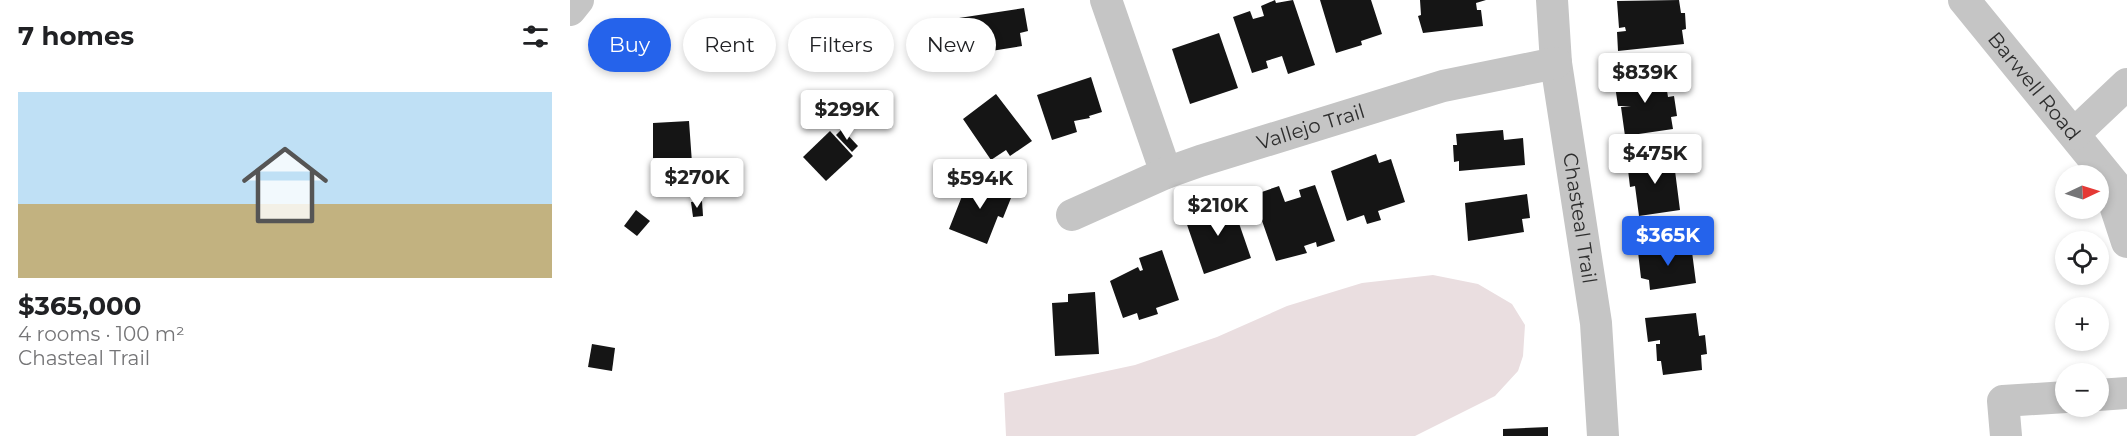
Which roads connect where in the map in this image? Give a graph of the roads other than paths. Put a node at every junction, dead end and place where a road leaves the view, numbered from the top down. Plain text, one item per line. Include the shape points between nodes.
1 (578, 0) edge
2 (1106, 0) edge
3 (1552, 0) edge
4 (1964, 0) edge
5 (570, 10) edge
6 (1557, 63) junction
7 (2127, 84) edge
8 (2074, 134) junction
9 (2098, 165) edge
10 (1166, 173) junction
11 (2109, 179) edge
12 (2109, 190) edge
13 (2127, 200) edge
14 (1072, 215) dead end
15 (2127, 242) edge
16 (2127, 393) edge
17 (2109, 394) edge
18 (2055, 398) edge
19 (1604, 436) edge
20 (2006, 436) edge

1 - 5 street
2 - 10 street
3 - 6 street, Chasteal Trail
4 - 8 street, Barwell Road
6 - 10 street, Vallejo Trail via 1443,86
6 - 19 street, Chasteal Trail via 1596,323
7 - 8 street
8 - 9 street, Barwell Road
10 - 14 street, Vallejo Trail
11 - 13 street, Barwell Road
12 - 15 street
16 - 17 street
18 - 20 street via 2003,401

